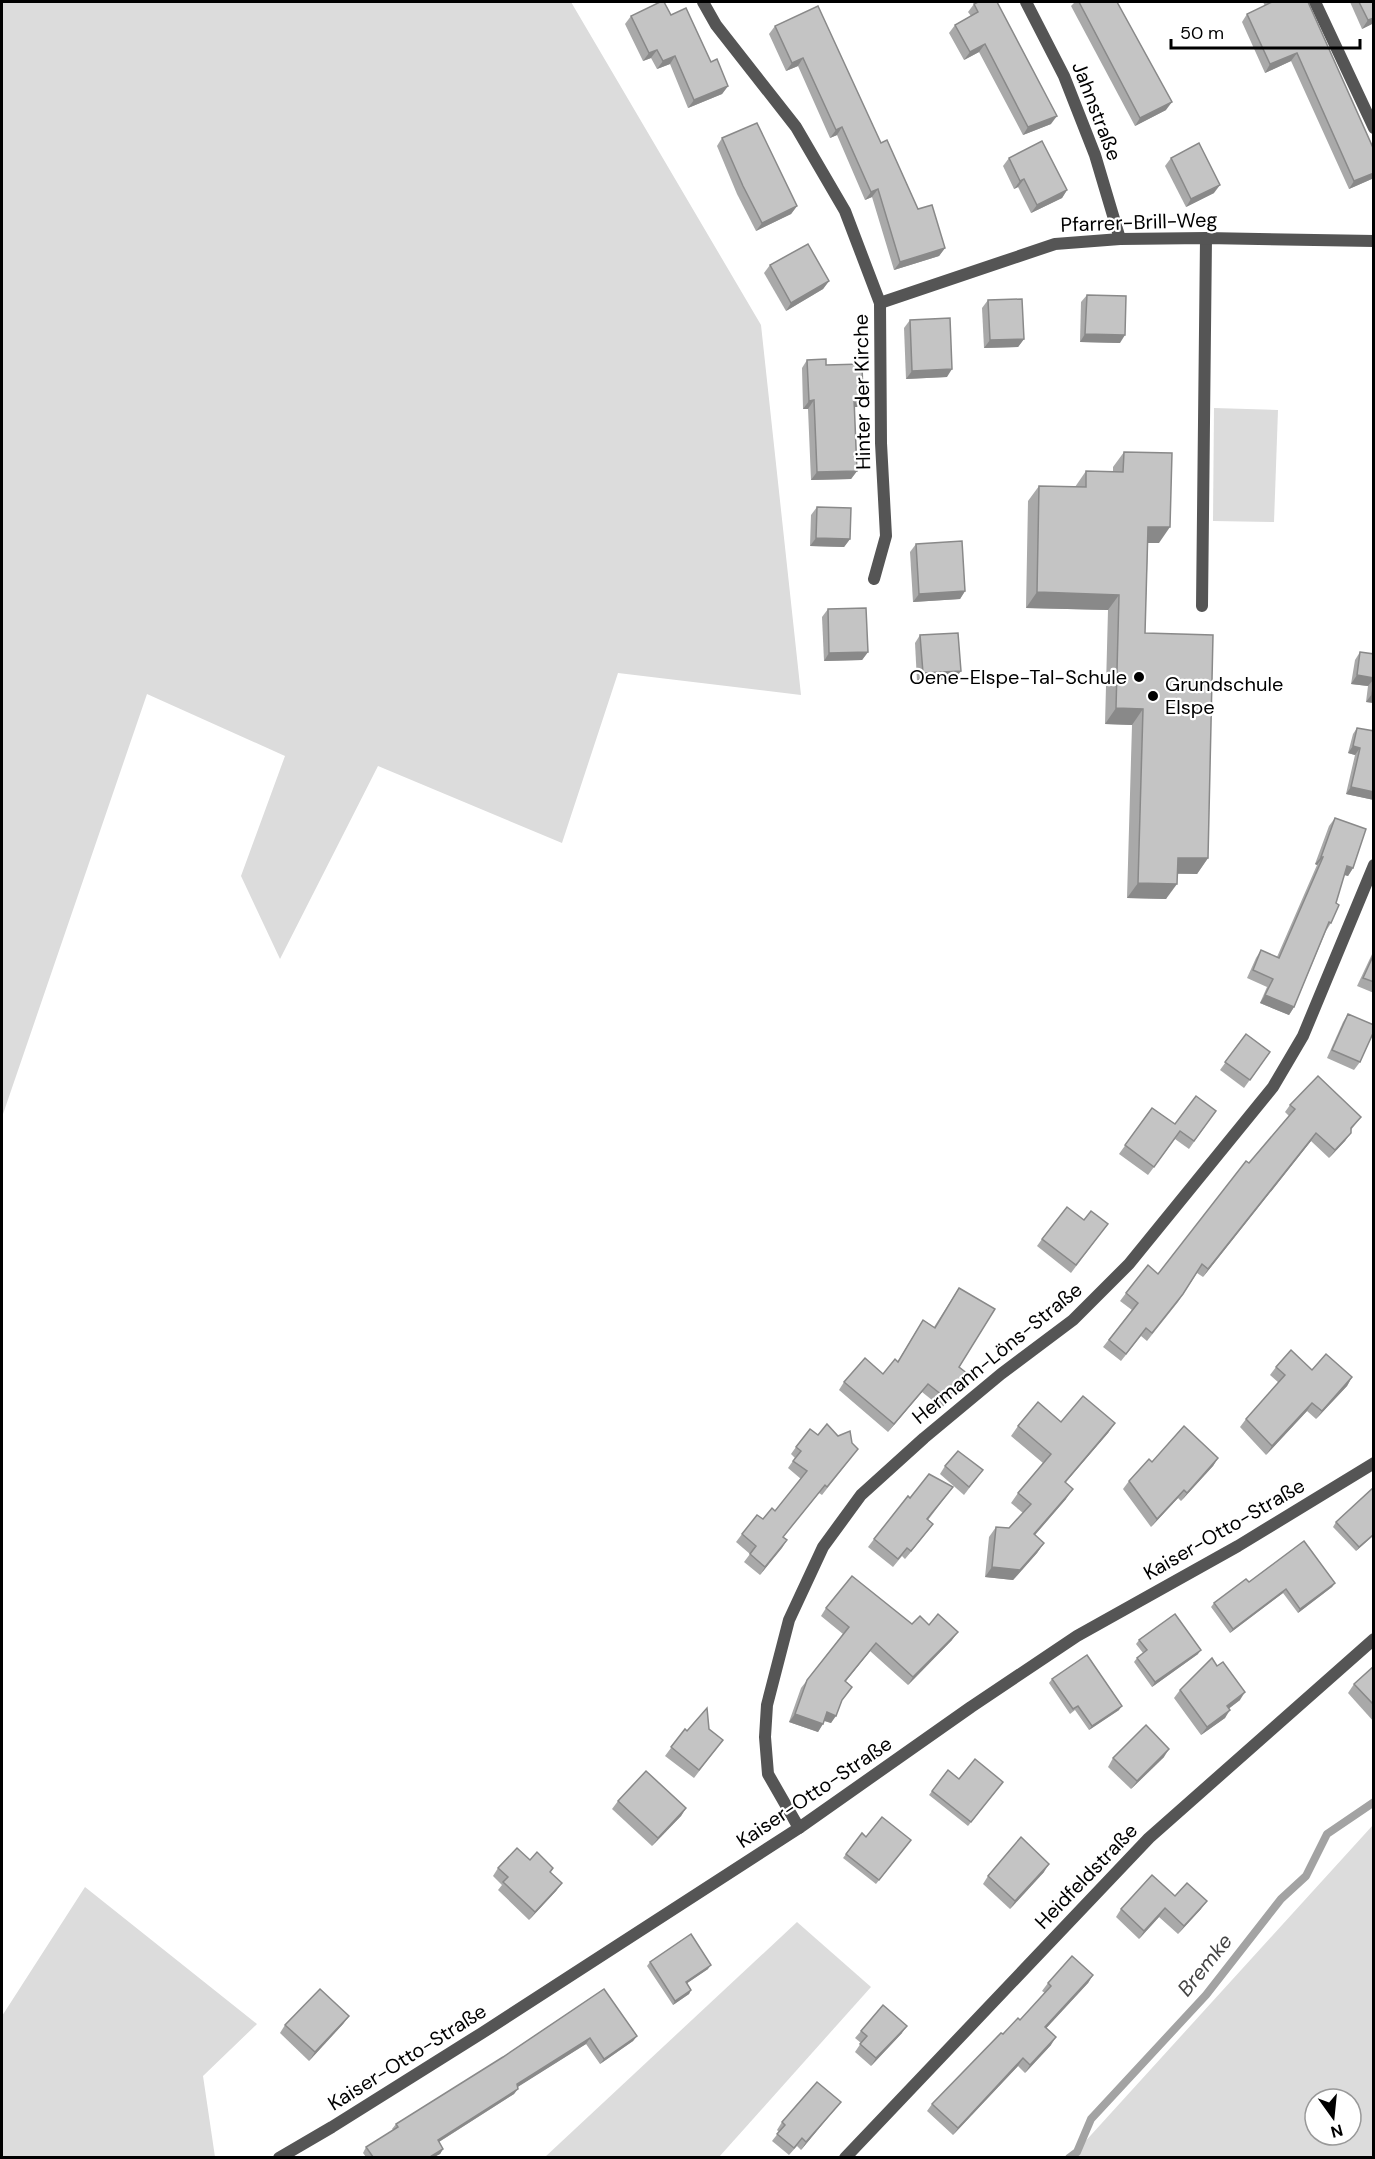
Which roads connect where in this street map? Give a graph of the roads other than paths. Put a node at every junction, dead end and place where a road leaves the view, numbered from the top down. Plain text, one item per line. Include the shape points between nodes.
1 (703, 2) edge
2 (1026, 2) edge
3 (1316, 2) edge
4 (1374, 128) edge
5 (1206, 238) junction
6 (1120, 239) junction
7 (1374, 241) edge
8 (880, 303) junction
9 (874, 579) dead end
10 (1203, 606) dead end
11 (1374, 865) edge
12 (1374, 1463) edge
13 (1374, 1639) edge
14 (799, 1828) junction
15 (279, 2157) edge
16 (845, 2157) edge

1 - 8 street, Hinter der Kirche via 716,25 802,136 845,211
2 - 6 street, Jahnstraße via 1064,76 1095,155
3 - 4 street
5 - 6 street, Pfarrer-Brill-Weg
5 - 7 street, Pfarrer-Brill-Weg
5 - 10 street
6 - 8 street, Pfarrer-Brill-Weg via 1055,244
8 - 9 street, Hinter der Kirche via 886,536
11 - 14 street, Hermann-Löns-Straße via 1303,1036 1273,1087 1129,1264 1073,1320 992,1381 861,1495 823,1547 789,1620 767,1705 768,1774
12 - 14 street, Kaiser-Otto-Straße via 1238,1546 1077,1636
13 - 16 street, Heidfeldstraße via 1149,1838
14 - 15 street, Kaiser-Otto-Straße via 482,2033

